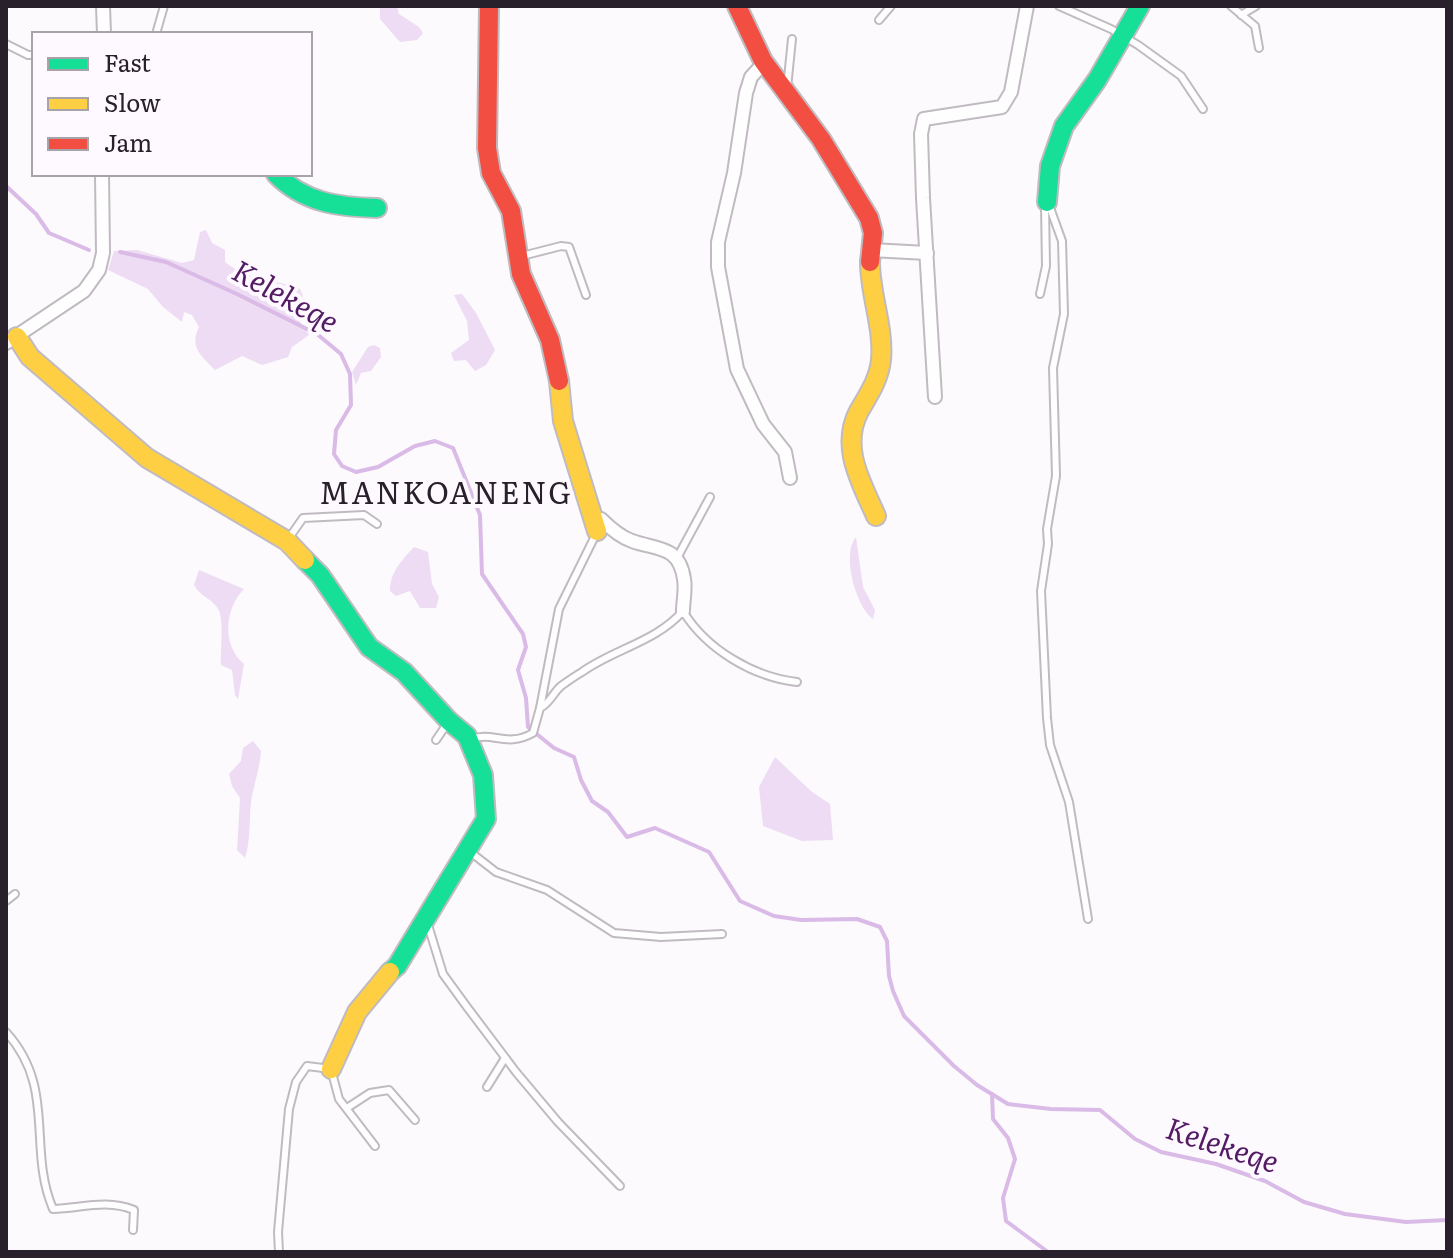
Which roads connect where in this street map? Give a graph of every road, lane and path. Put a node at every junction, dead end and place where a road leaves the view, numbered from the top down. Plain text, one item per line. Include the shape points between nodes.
1 (103, 6) edge
2 (164, 6) edge
3 (489, 6) edge
4 (737, 6) edge
5 (891, 6) edge
6 (1027, 6) edge
7 (1059, 6) edge
8 (1140, 6) edge
9 (1231, 6) edge
10 (1256, 6) edge
11 (1241, 15) junction
12 (879, 20) dead end
13 (104, 32) edge
14 (157, 32) edge
15 (1122, 34) junction
16 (792, 39) dead end
17 (6, 44) edge
18 (1259, 48) dead end
19 (32, 55) edge
20 (763, 64) junction
21 (786, 96) junction
22 (1203, 109) dead end
23 (102, 176) edge
24 (278, 176) edge
25 (1047, 202) junction
26 (377, 208) dead end
27 (871, 250) junction
28 (927, 253) junction
29 (518, 257) junction
30 (1040, 294) dead end
31 (586, 295) dead end
32 (9, 339) edge
33 (935, 397) dead end
34 (790, 478) dead end
35 (710, 497) dead end
36 (876, 516) dead end
37 (377, 524) dead end
38 (595, 525) junction
39 (287, 541) junction
40 (677, 558) junction
41 (683, 611) junction
42 (797, 682) dead end
43 (540, 708) junction
44 (449, 721) junction
45 (436, 740) dead end
46 (469, 741) junction
47 (469, 851) junction
48 (15, 894) dead end
49 (6, 901) edge
50 (1088, 919) dead end
51 (426, 922) junction
52 (722, 934) dead end
53 (6, 1032) edge
54 (505, 1058) junction
55 (331, 1069) junction
56 (487, 1087) dead end
57 (347, 1108) junction
58 (415, 1120) dead end
59 (375, 1146) dead end
60 (620, 1186) dead end
61 (133, 1230) dead end
62 (279, 1252) edge

1 - 13 street
2 - 14 lane
3 - 29 street via 487,148 491,173 511,211
4 - 20 street
5 - 12 lane
6 - 28 street via 1011,92 1002,107 924,119
7 - 15 lane
8 - 15 street
9 - 11 lane
10 - 11 lane
11 - 18 lane via 1255,26
15 - 22 lane via 1181,76
15 - 25 street via 1064,126 1050,166
16 - 21 lane
17 - 19 lane
20 - 21 street
20 - 34 street via 746,93 718,267 737,369 763,424 785,452
21 - 27 street via 823,142 871,224
23 - 32 street via 99,270 84,291
24 - 26 street via 327,206
25 - 30 lane
25 - 50 lane via 1062,241 1064,314 1053,368 1056,476 1041,591 1047,718 1069,802
27 - 28 street
27 - 36 street via 880,361 870,395 858,410 851,450
28 - 33 street
29 - 31 lane via 569,247
29 - 38 street via 550,340 563,421
32 - 39 street via 147,458
35 - 40 lane
37 - 39 lane via 364,515 303,518
38 - 40 street via 601,519 631,541 663,548
38 - 43 lane via 559,609
39 - 44 street via 320,575 369,647 404,672
40 - 41 street via 684,580
41 - 42 lane via 692,626 731,657 779,680
41 - 43 lane via 671,625 586,669
43 - 46 lane via 533,733 518,741
44 - 45 lane
44 - 46 street
46 - 47 street via 483,775 486,819
47 - 51 street
47 - 52 lane via 496,872 547,890 614,933
48 - 49 lane
51 - 54 lane via 443,974
51 - 55 street via 397,966 361,1003
53 - 61 lane via 34,1078 46,1190 53,1209 120,1204 134,1210
54 - 56 lane
54 - 60 lane via 578,1146
55 - 57 lane
55 - 62 lane via 307,1066 296,1082 289,1109
57 - 58 lane via 370,1093 389,1090
57 - 59 lane

